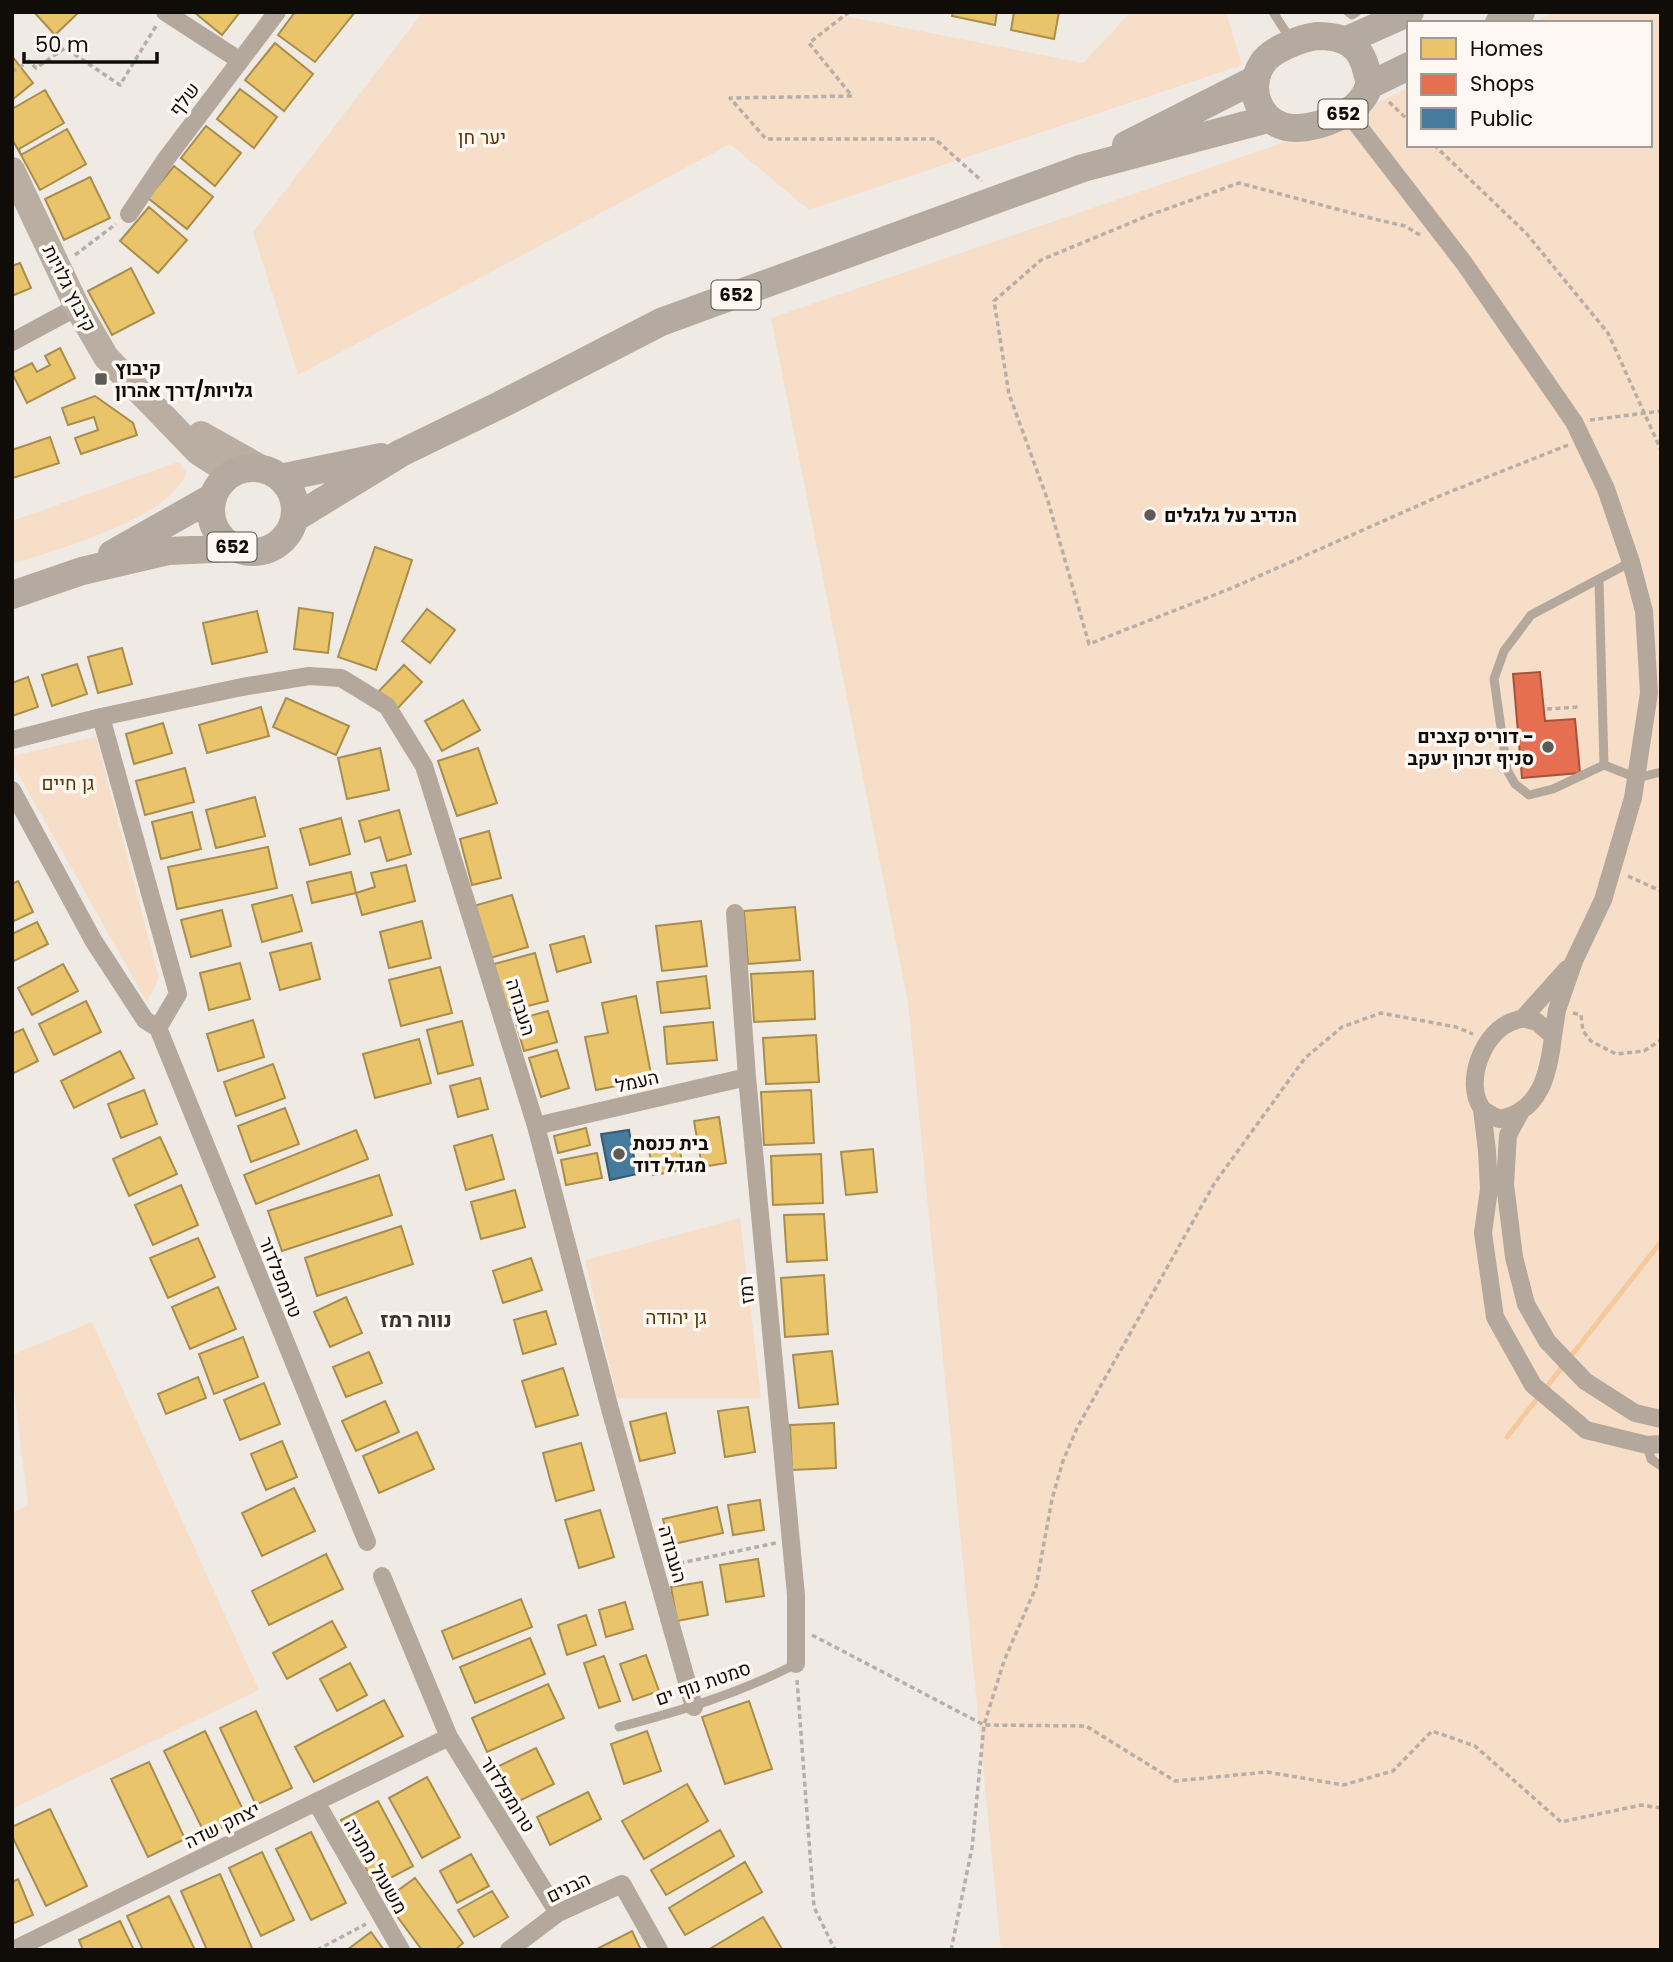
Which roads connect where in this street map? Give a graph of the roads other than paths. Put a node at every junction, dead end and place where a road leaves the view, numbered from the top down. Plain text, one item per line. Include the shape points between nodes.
1 (277, 12) edge
2 (1273, 12) edge
3 (1348, 12) edge
4 (1357, 12) edge
5 (1410, 12) edge
6 (1521, 12) edge
7 (162, 17) edge
8 (1503, 21) edge
9 (1346, 40) junction
10 (1293, 43) junction
11 (239, 60) junction
12 (1407, 68) edge
13 (1254, 80) junction
14 (1380, 93) junction
15 (1345, 113) junction
16 (1268, 119) junction
17 (1083, 168) junction
18 (12, 170) edge
19 (128, 215) road end
20 (77, 307) junction
21 (12, 342) edge
22 (144, 397) junction
23 (401, 453) junction
24 (271, 473) junction
25 (232, 474) junction
26 (213, 497) junction
27 (295, 518) junction
28 (234, 548) junction
29 (1631, 562) junction
30 (82, 571) junction
31 (1599, 580) junction
32 (12, 595) edge
33 (1655, 696) edge
34 (101, 717) junction
35 (12, 740) edge
36 (1604, 765) junction
37 (1661, 772) edge
38 (1637, 778) junction
39 (12, 790) edge
40 (735, 913) dead end
41 (1574, 961) junction
42 (1522, 1018) junction
43 (158, 1028) junction
44 (1553, 1036) junction
45 (747, 1077) junction
46 (1482, 1109) junction
47 (1521, 1111) junction
48 (536, 1126) junction
49 (1661, 1419) edge
50 (1654, 1444) edge
51 (1661, 1466) edge
52 (367, 1542) dead end
53 (382, 1576) dead end
54 (796, 1664) joint
55 (694, 1707) junction
56 (619, 1727) dead end
57 (449, 1737) junction
58 (316, 1802) junction
59 (558, 1913) junction
60 (13, 1950) edge
61 (401, 1950) edge
62 (509, 1950) edge
63 (659, 1950) edge

1 - 11 street, שלף
2 - 10 lane
3 - 4 lane
5 - 9 main road, 652
6 - 8 main road
7 - 11 street
9 - 10 main road, 652 via 1317,36
9 - 14 main road, 652 via 1359,52
10 - 13 main road, 652 via 1263,62
11 - 19 street, שלף
12 - 14 main road, 652
13 - 16 main road via 1257,103
13 - 17 main road, 652
14 - 15 main road, 652 via 1365,96
15 - 16 main road, 652 via 1318,125 1295,128
15 - 29 street via 1464,263 1574,422 1606,489
16 - 17 main road, 652
17 - 23 main road, 652 via 661,322
18 - 20 street, קיבוץ גלויות
20 - 21 street
20 - 22 street, קיבוץ גלויות via 106,357
22 - 24 street, קיבוץ גלויות
22 - 25 street, קיבוץ גלויות via 198,452
23 - 24 main road, 652
23 - 27 main road, 652
24 - 25 main road, 652 via 247,469
24 - 27 main road via 293,496
25 - 26 main road, 652
26 - 28 main road, 652 via 215,526
26 - 30 main road, 652
27 - 28 main road, 652 via 277,546 256,552
28 - 30 main road, 652 via 168,551
29 - 31 lane
29 - 33 street via 1644,611
30 - 32 main road, 652
31 - 36 lane
31 - 36 lane via 1531,615 1504,651 1494,679 1507,770 1529,795
33 - 38 street
34 - 35 street, העבודה
34 - 43 street via 178,994
34 - 48 street, העבודה via 309,676 341,678 387,706 424,766
36 - 38 lane
37 - 38 lane
38 - 41 street via 1614,869
39 - 43 street, טרומפלדור via 93,940 145,1020
40 - 45 street, רמז
41 - 42 street
41 - 44 street
42 - 44 street via 1537,1022
42 - 46 street via 1505,1024 1488,1041 1476,1073 1475,1091
43 - 52 street, טרומפלדור
44 - 47 street via 1547,1077
45 - 48 street, העמל
45 - 54 street, רמז via 791,1540
46 - 47 street via 1499,1119
46 - 50 street via 1489,1189 1483,1233 1495,1317 1542,1395 1586,1430
47 - 49 street via 1508,1135 1505,1184 1514,1257 1526,1304 1547,1341 1585,1381 1635,1413
48 - 55 street, העבודה
50 - 51 lane via 1651,1459
53 - 57 street, טרומפלדור
54 - 55 lane, סמטת נוף ים
55 - 56 lane, סמטת נוף ים
57 - 58 street, יצחק שדה
57 - 59 street, טרומפלדור
58 - 60 street, יצחק שדה
58 - 61 street, משעול מתניה
59 - 62 street, הבנים
59 - 63 street, הבנים via 621,1884

